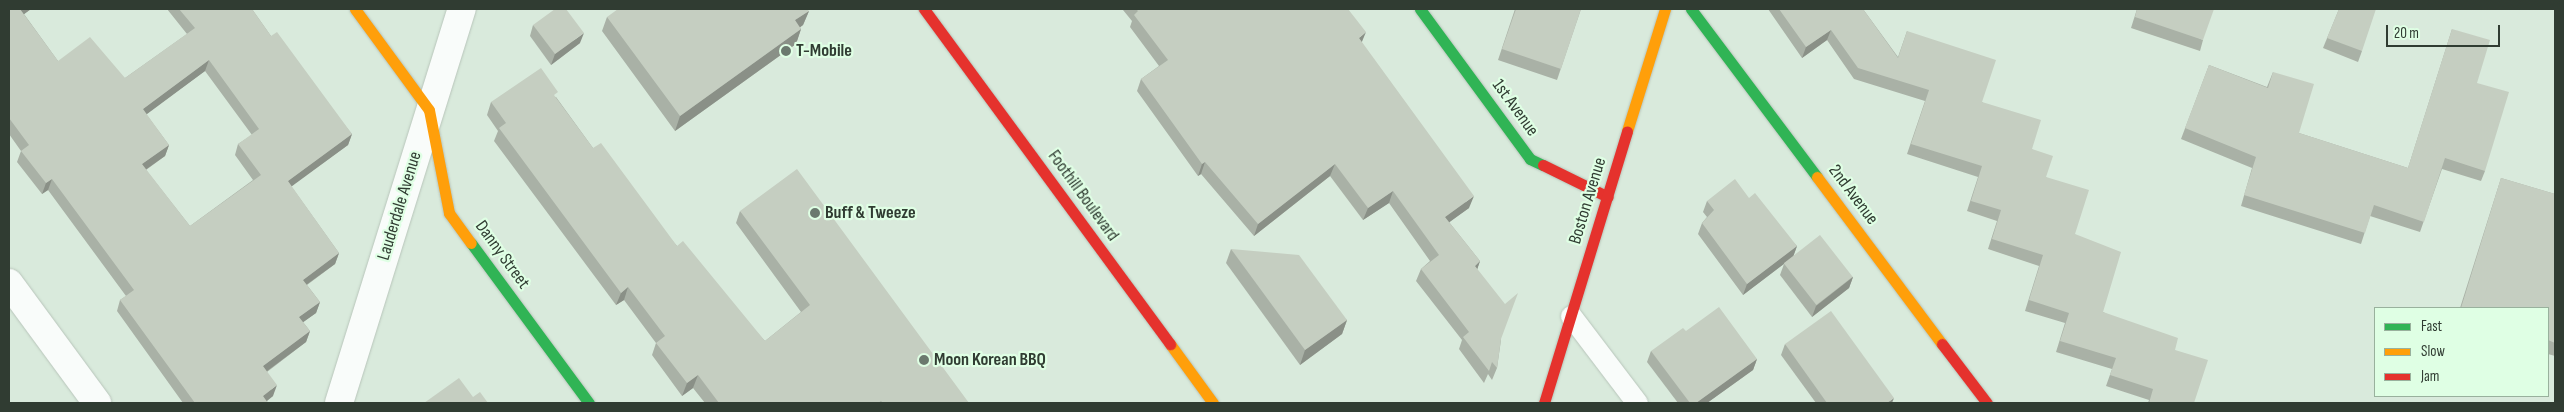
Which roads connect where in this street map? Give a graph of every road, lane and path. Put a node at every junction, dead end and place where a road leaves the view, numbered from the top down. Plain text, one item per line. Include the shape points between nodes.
1 (355, 9) edge
2 (462, 9) edge
3 (924, 9) edge
4 (1420, 9) edge
5 (1665, 9) edge
6 (1691, 9) edge
7 (429, 110) junction
8 (1608, 197) junction
9 (9, 284) edge
10 (1571, 316) junction
11 (97, 403) edge
12 (339, 403) edge
13 (589, 403) edge
14 (1213, 403) edge
15 (1544, 403) edge
16 (1637, 403) edge
17 (1988, 403) edge

1 - 7 street
2 - 7 street, Lauderdale Avenue
3 - 14 street, Foothill Boulevard
4 - 8 street, 1st Avenue via 1530,159
5 - 8 street, Boston Avenue
6 - 17 street, 2nd Avenue
7 - 12 street, Lauderdale Avenue
7 - 13 street, Danny Street via 449,213
8 - 10 street, Boston Avenue
9 - 11 street
10 - 15 street, Boston Avenue
10 - 16 lane

